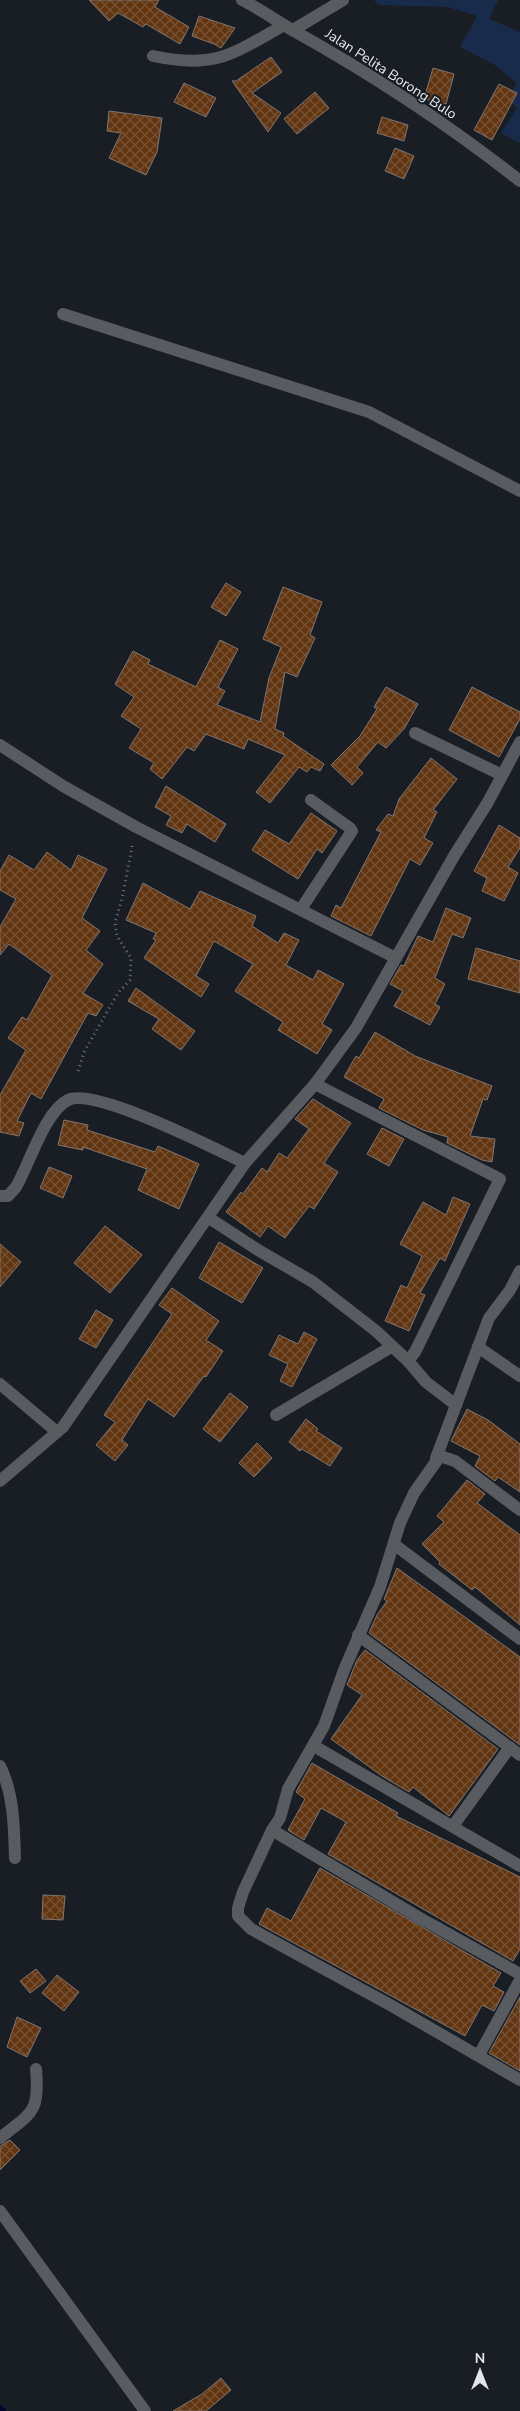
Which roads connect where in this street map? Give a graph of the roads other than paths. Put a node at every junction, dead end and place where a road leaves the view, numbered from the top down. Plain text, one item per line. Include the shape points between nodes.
1 (242, 0) edge
2 (343, 0) edge
3 (288, 27) junction
4 (153, 56) dead end
5 (520, 181) edge
6 (63, 314) dead end
7 (520, 491) edge
8 (415, 733) dead end
9 (520, 742) edge
10 (0, 745) edge
11 (502, 775) junction
12 (311, 800) dead end
13 (301, 909) junction
14 (396, 958) junction
15 (315, 1084) junction
16 (245, 1163) junction
17 (0, 1196) edge
18 (209, 1218) junction
19 (520, 1271) edge
20 (391, 1347) junction
21 (478, 1347) junction
22 (408, 1361) junction
23 (520, 1376) edge
24 (0, 1384) edge
25 (456, 1405) junction
26 (276, 1415) dead end
27 (57, 1432) junction
28 (436, 1458) junction
29 (3, 1472) edge
30 (520, 1510) edge
31 (394, 1545) junction
32 (358, 1635) junction
33 (520, 1640) edge
34 (314, 1746) junction
35 (515, 1751) edge
36 (0, 1766) edge
37 (453, 1826) junction
38 (272, 1830) junction
39 (15, 1858) dead end
40 (520, 1866) edge
41 (520, 1974) edge
42 (520, 1980) edge
43 (479, 2055) junction
44 (36, 2069) dead end
45 (520, 2080) edge
46 (0, 2138) edge
47 (0, 2211) edge
48 (145, 2411) edge

1 - 3 street, Jalan Pelita Borong Bulo
2 - 3 street
3 - 4 street via 212,61 180,61
3 - 5 street, Jalan Pelita Borong Bulo via 393,91
6 - 7 street via 369,412
8 - 11 street
9 - 11 street
10 - 13 street via 63,786 136,827
11 - 14 street
12 - 13 street via 352,831
13 - 14 street
14 - 15 street via 356,1028
15 - 16 street
15 - 22 street via 500,1179 423,1337
16 - 17 street via 160,1123 79,1098 67,1100 51,1116 16,1187 8,1196
16 - 18 street
18 - 20 street via 313,1282 376,1330
18 - 27 street via 78,1408
19 - 21 street via 489,1318
20 - 22 street
20 - 26 street
21 - 23 street
21 - 25 street
22 - 25 street via 426,1382
24 - 27 street
25 - 28 street
27 - 29 street
28 - 30 street via 444,1456 455,1461
28 - 31 street via 414,1493
31 - 32 street via 380,1587
31 - 33 street
32 - 34 street
32 - 35 street
34 - 37 street
34 - 38 street via 288,1789 280,1818
35 - 37 street
36 - 39 street via 8,1783
37 - 40 street
38 - 41 street
38 - 43 street via 239,1904 241,1921
42 - 43 street
43 - 45 street
44 - 46 street via 38,2097 34,2108
47 - 48 street

